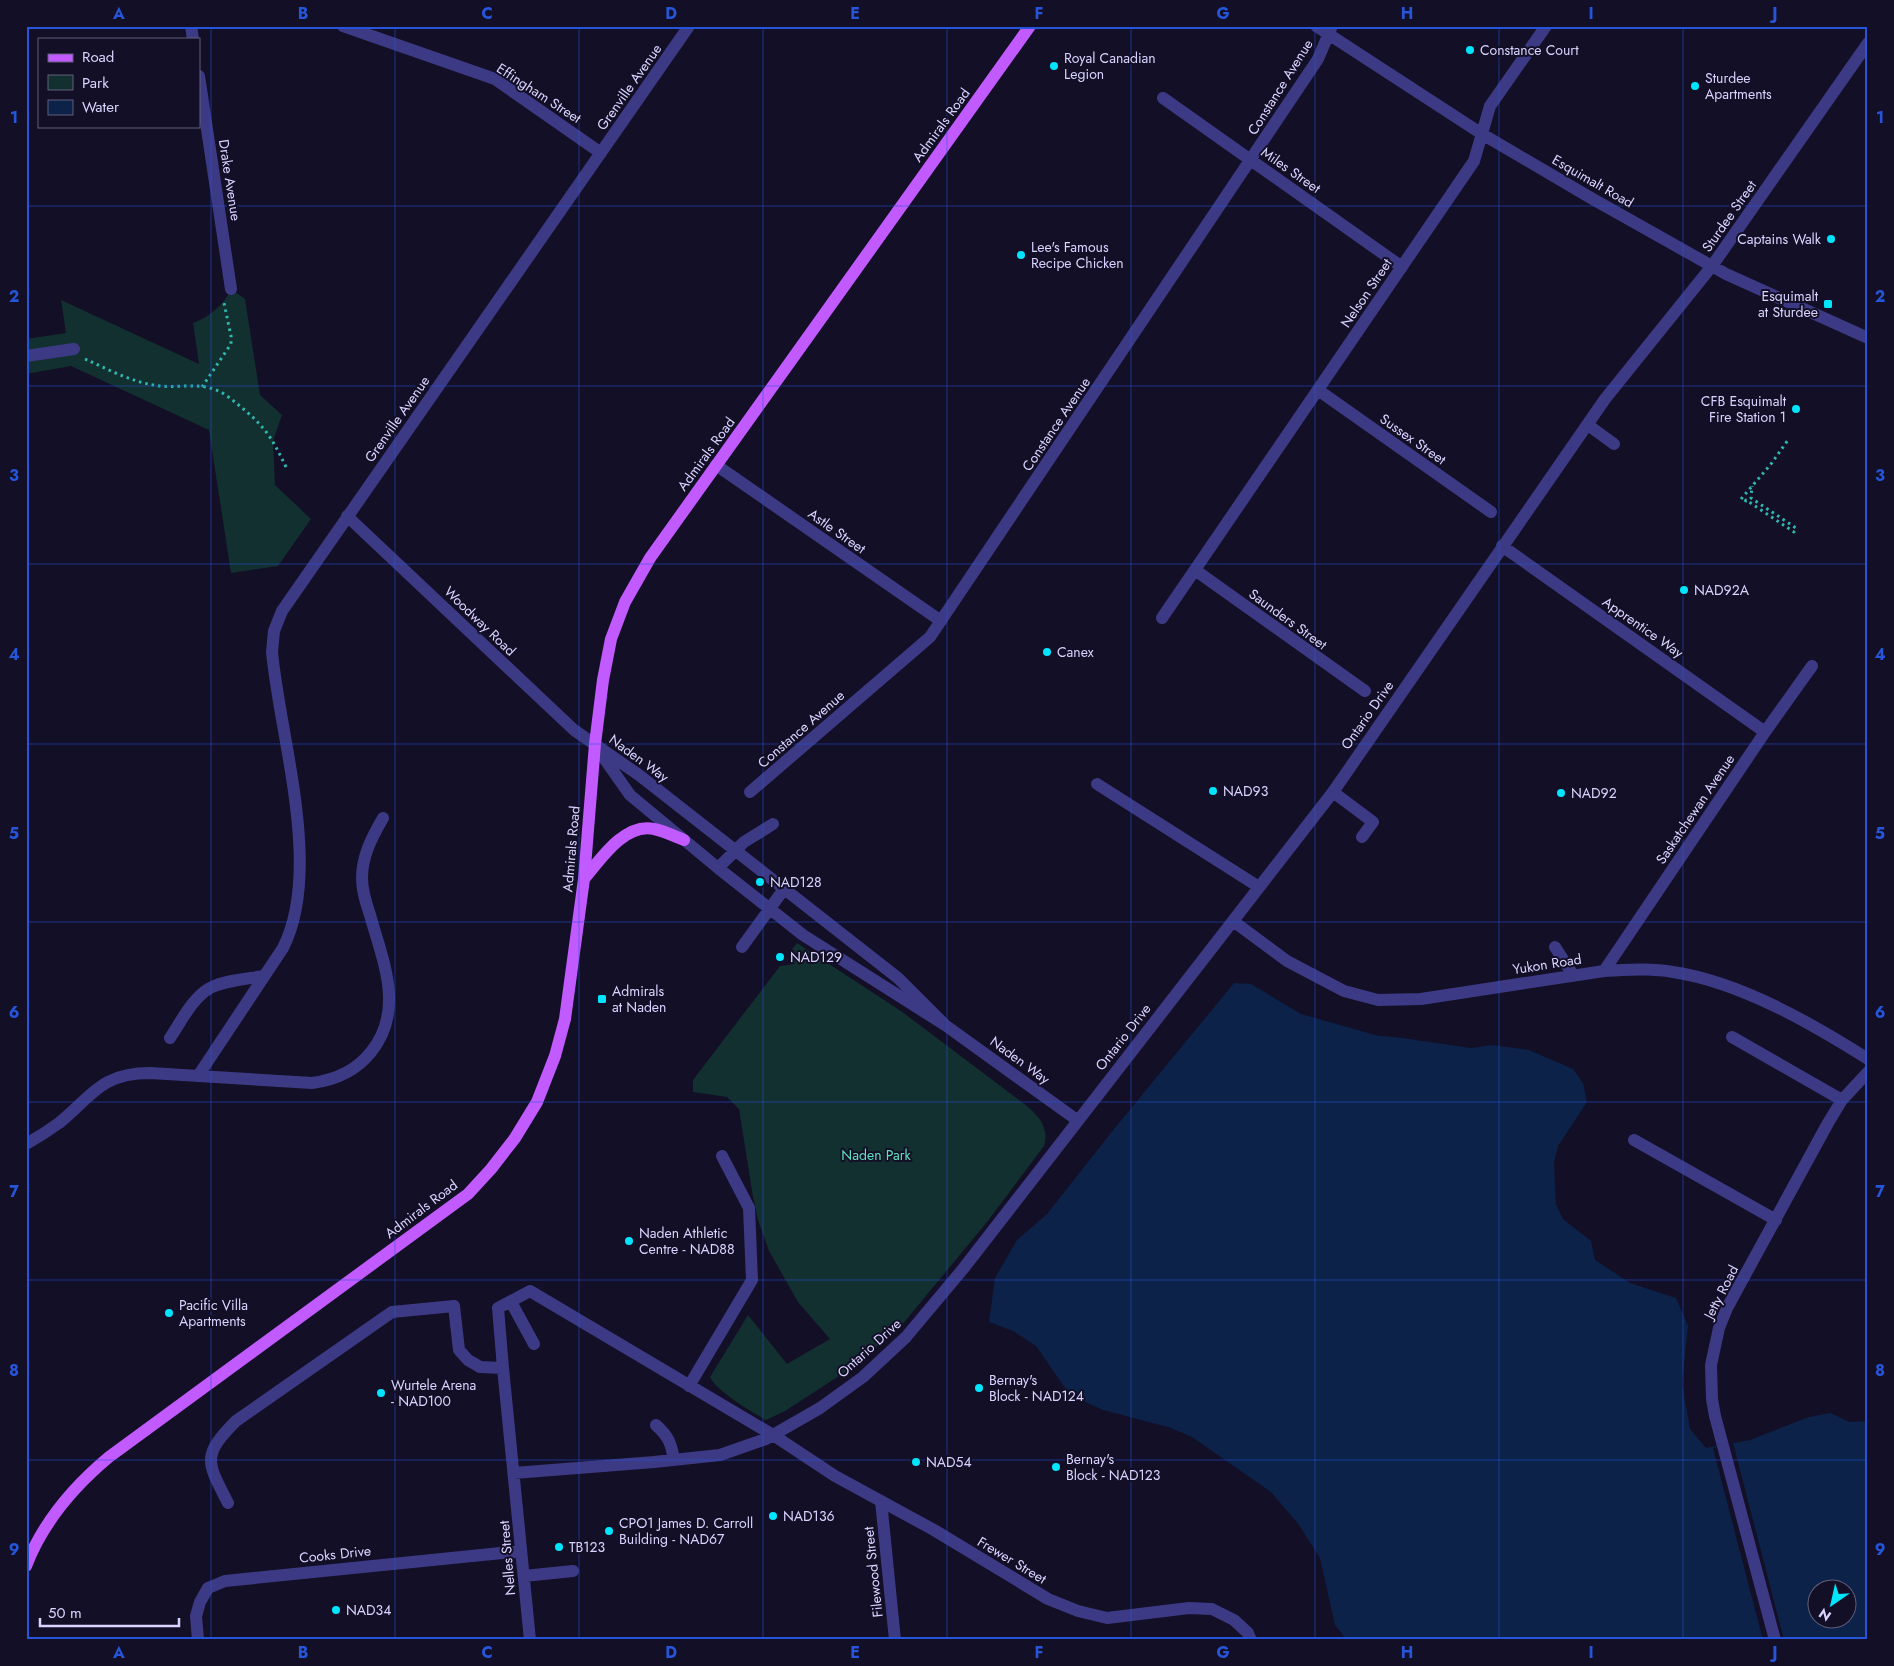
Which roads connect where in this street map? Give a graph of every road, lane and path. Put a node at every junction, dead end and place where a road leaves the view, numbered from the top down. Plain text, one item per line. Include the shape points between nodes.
1 (343, 26) edge
2 (689, 26) edge
3 (1030, 26) edge
4 (1316, 26) edge
5 (1546, 26) edge
6 (1330, 30) edge
7 (1868, 42) edge
8 (200, 83) edge
9 (1163, 98) dead end
10 (1482, 134) junction
11 (601, 153) junction
12 (1251, 160) junction
13 (1712, 266) junction
14 (1402, 267) junction
15 (231, 289) dead end
16 (224, 303) dead end
17 (1868, 338) edge
18 (74, 349) joint
19 (26, 356) edge
20 (202, 387) junction
21 (1318, 390) junction
22 (1605, 399) joint
23 (1588, 425) junction
24 (1788, 440) dead end
25 (1614, 444) dead end
26 (716, 465) junction
27 (287, 469) dead end
28 (1752, 486) junction
29 (1741, 499) dead end
30 (1745, 502) dead end
31 (1491, 512) dead end
32 (348, 516) junction
33 (1502, 546) junction
34 (1194, 570) junction
35 (1162, 618) dead end
36 (941, 621) junction
37 (1812, 666) dead end
38 (1364, 691) dead end
39 (1765, 732) junction
40 (595, 744) junction
41 (1097, 784) dead end
42 (750, 792) dead end
43 (1333, 792) junction
44 (382, 818) dead end
45 (773, 824) dead end
46 (1362, 836) dead end
47 (684, 840) junction
48 (736, 851) junction
49 (718, 868) junction
50 (584, 879) junction
51 (1259, 887) junction
52 (784, 889) junction
53 (770, 909) junction
54 (1233, 921) junction
55 (742, 947) dead end
56 (1555, 947) dead end
57 (1604, 971) junction
58 (1573, 975) junction
59 (264, 976) junction
60 (945, 1025) junction
61 (1732, 1037) dead end
62 (170, 1038) dead end
63 (214, 1052) junction
64 (1868, 1059) edge
65 (1868, 1072) edge
66 (198, 1076) junction
67 (227, 1078) junction
68 (1842, 1100) junction
69 (1077, 1120) junction
70 (1634, 1140) dead end
71 (26, 1144) edge
72 (722, 1156) dead end
73 (1776, 1220) junction
74 (511, 1302) junction
75 (534, 1344) dead end
76 (503, 1368) junction
77 (689, 1386) junction
78 (656, 1426) dead end
79 (773, 1435) junction
80 (674, 1460) junction
81 (514, 1473) junction
82 (881, 1501) junction
83 (228, 1503) dead end
84 (522, 1551) junction
85 (26, 1566) edge
86 (572, 1571) dead end
87 (524, 1576) junction
88 (198, 1640) edge
89 (530, 1640) edge
90 (895, 1640) edge
91 (1251, 1640) edge
92 (1775, 1640) edge

1 - 11 street, Effingham Street via 495,79
2 - 11 street, Grenville Avenue
3 - 26 main road, Admirals Road
4 - 6 street, Esquimalt Road
5 - 10 street, Nelson Street via 1490,106
6 - 10 street, Esquimalt Road
6 - 12 street, Constance Avenue via 1318,59
7 - 13 street, Sturdee Street
8 - 15 street, Drake Avenue
9 - 12 street, Miles Street
10 - 13 street, Esquimalt Road
10 - 14 street, Nelson Street via 1474,161
11 - 32 street, Grenville Avenue
12 - 14 street, Miles Street
12 - 36 street, Constance Avenue
13 - 17 street, Esquimalt Road
13 - 22 street, Sturdee Street
14 - 21 street, Nelson Street
16 - 20 path via 231,344
18 - 19 street
18 - 20 path via 82,358 144,383 168,388
20 - 27 path via 218,390 258,421 275,444
21 - 31 street, Sussex Street
21 - 34 street, Nelson Street
22 - 23 street, Ontario Drive
23 - 25 street
23 - 33 street, Ontario Drive
24 - 28 path
26 - 36 street, Astle Street
26 - 40 main road, Admirals Road via 650,558 625,602 611,639
28 - 29 path
28 - 30 path via 1751,498 1796,528 1794,532
32 - 40 street, Woodway Road via 574,730
32 - 59 street, Grenville Avenue via 287,602 273,641 273,663 299,831 299,874 297,908 291,928 283,948
33 - 39 street, Apprentice Way
33 - 43 street, Ontario Drive
34 - 35 street, Nelson Street
34 - 38 street, Saunders Street
36 - 42 street, Constance Avenue via 930,636
37 - 39 street, Saskatchewan Avenue
39 - 57 street, Saskatchewan Avenue
40 - 47 street, Naden Way via 630,795
40 - 48 street, Naden Way via 639,774
40 - 50 main road, Admirals Road
41 - 51 street
43 - 46 street via 1373,822
43 - 51 street, Ontario Drive
44 - 67 street via 363,862 362,879 390,996 385,1028 375,1047 361,1063 343,1075 322,1081 301,1083
45 - 48 street via 744,842
47 - 49 street, Naden Way
47 - 50 main road via 652,828 637,830 617,841
48 - 49 street
48 - 52 street, Naden Way
49 - 53 street, Naden Way
50 - 85 main road, Admirals Road via 566,1019 555,1056 537,1102 492,1169 468,1194 109,1457 56,1511
51 - 54 street, Ontario Drive
52 - 53 street
52 - 60 street, Naden Way via 898,978
53 - 55 street
53 - 60 street, Naden Way via 803,935
54 - 58 street, Yukon Road via 1287,961 1344,991 1378,1000 1421,999
54 - 69 street, Ontario Drive
56 - 58 street
57 - 58 street, Yukon Road
57 - 64 street, Yukon Road via 1671,971 1715,981 1776,1006
59 - 62 street via 210,988 201,994
59 - 63 street, Grenville Avenue
60 - 69 street, Naden Way
61 - 68 street
63 - 66 street, Grenville Avenue
63 - 67 street via 211,1058 214,1072
65 - 68 street, Jetty Road
66 - 67 street
66 - 71 street via 140,1073 109,1081 91,1092 54,1126
68 - 73 street, Jetty Road
69 - 79 street, Ontario Drive via 906,1338 863,1377 820,1408
70 - 73 street
72 - 77 street via 749,1208 755,1284
73 - 92 street, Jetty Road via 1726,1308 1713,1348 1711,1382 1715,1416
74 - 75 street
74 - 76 street, Nelles Street via 498,1308
74 - 77 street, Frewer Street via 530,1291
76 - 81 street, Nelles Street
76 - 83 street via 480,1366 458,1350 454,1306 392,1312 236,1421 220,1438 212,1453 211,1470
77 - 79 street, Frewer Street
78 - 80 street via 666,1434
79 - 80 street, Ontario Drive via 720,1455
79 - 82 street, Frewer Street
80 - 81 street, Ontario Drive
81 - 84 street, Nelles Street
82 - 90 street, Filewood Street via 882,1571 888,1624
82 - 91 street, Frewer Street via 1048,1599 1078,1611 1107,1618 1189,1608 1212,1609 1234,1620 1248,1632
84 - 87 street, Nelles Street
84 - 88 street, Cooks Drive via 225,1580 208,1588 200,1602 196,1616
86 - 87 street
87 - 89 street, Nelles Street

